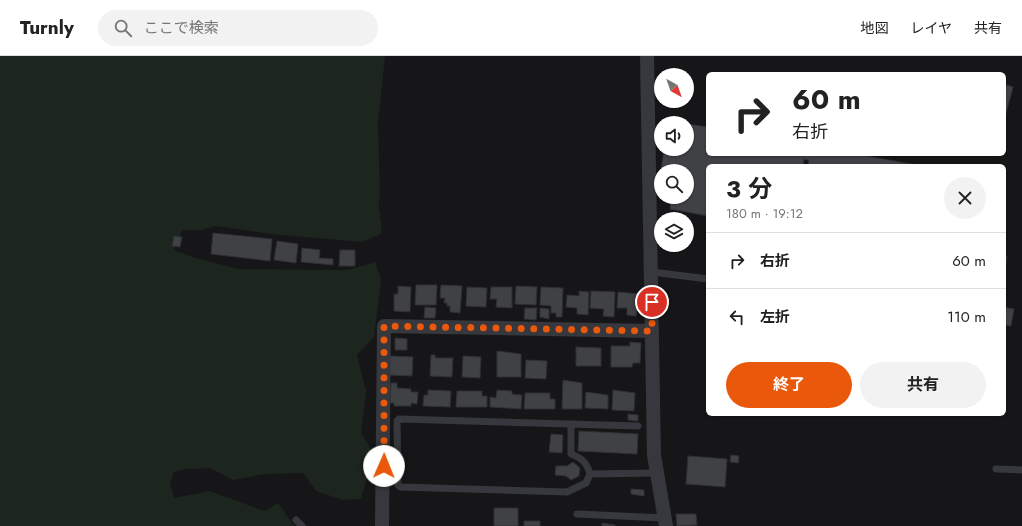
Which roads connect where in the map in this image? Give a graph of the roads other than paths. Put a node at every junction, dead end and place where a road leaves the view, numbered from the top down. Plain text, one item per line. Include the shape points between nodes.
1 (647, 56) edge
2 (652, 272) junction
3 (706, 278) edge
4 (652, 331) junction
5 (571, 424) junction
6 (638, 426) dead end
7 (996, 469) dead end
8 (1022, 470) edge
9 (657, 473) junction
10 (590, 474) junction
11 (577, 514) dead end
12 (296, 520) dead end
13 (666, 522) edge
14 (302, 526) edge
15 (382, 526) edge

1 - 2 street
2 - 3 lane
2 - 4 street
4 - 9 street via 654,455
4 - 15 street via 384,326
5 - 6 lane
5 - 10 lane via 571,454 580,457 588,466
5 - 10 lane via 399,419 398,485 567,492 586,483
7 - 8 lane
9 - 10 lane
9 - 13 street
11 - 13 lane
12 - 14 lane

